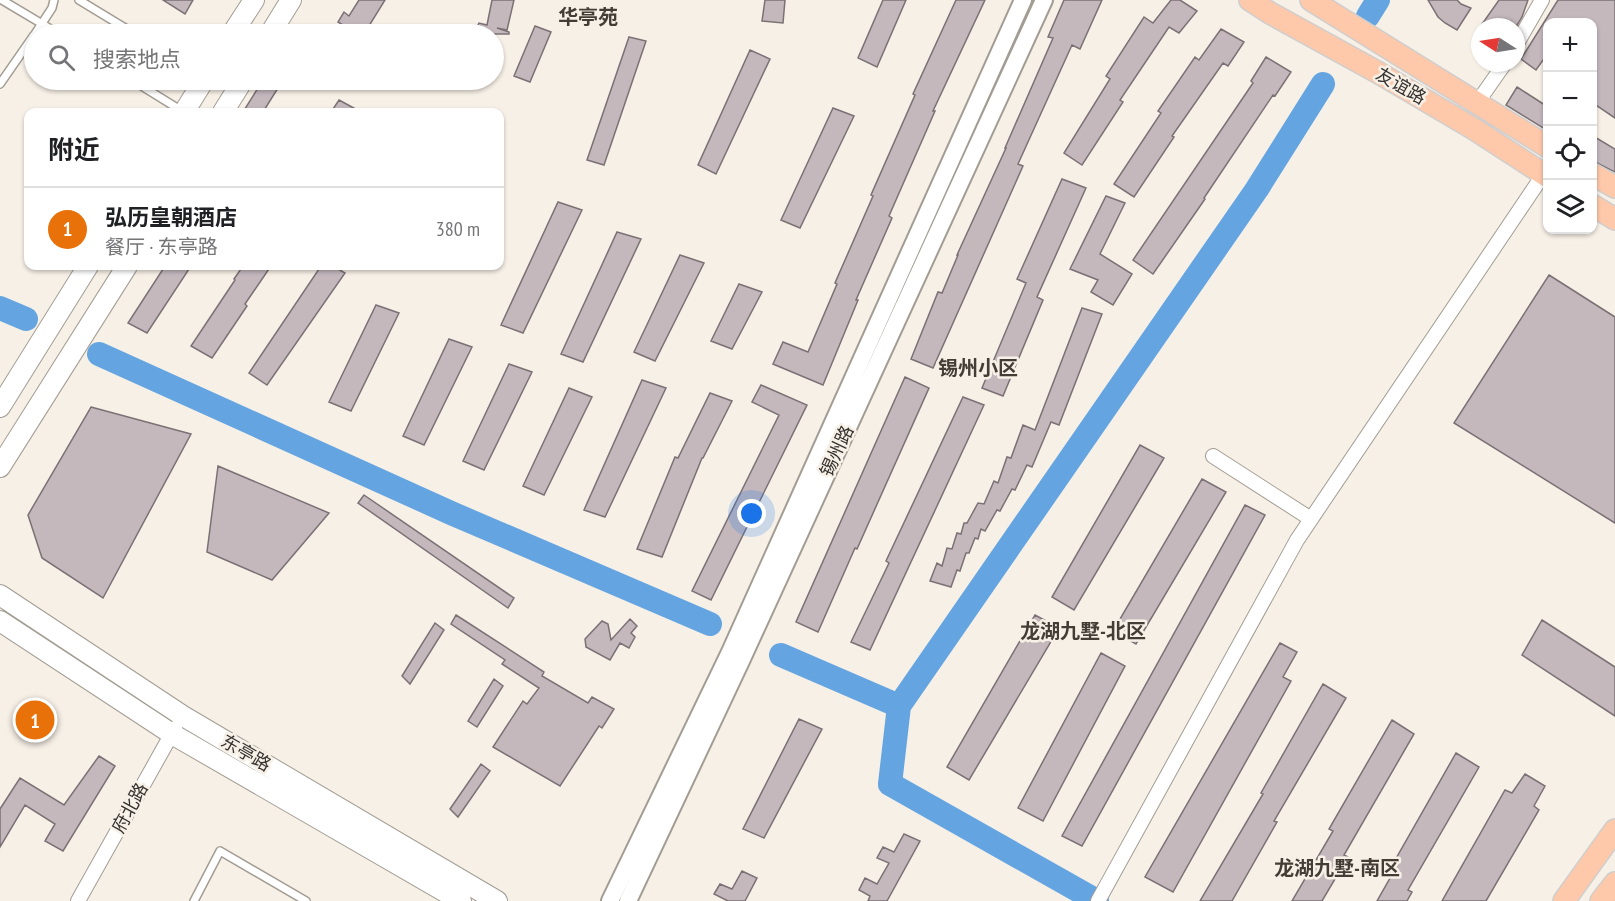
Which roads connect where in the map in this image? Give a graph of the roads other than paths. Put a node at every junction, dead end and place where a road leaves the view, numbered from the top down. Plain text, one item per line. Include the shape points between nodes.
1 (2, 0) edge
2 (54, 0) edge
3 (79, 0) edge
4 (254, 0) edge
5 (291, 0) edge
6 (1023, 0) edge
7 (1044, 0) edge
8 (1250, 0) edge
9 (1311, 0) edge
10 (1542, 0) edge
11 (42, 24) joint
12 (119, 24) edge
13 (238, 24) edge
14 (276, 24) edge
15 (1525, 29) edge
16 (24, 50) edge
17 (1499, 72) edge
18 (0, 84) edge
19 (148, 90) edge
20 (198, 90) edge
21 (236, 90) edge
22 (1477, 103) junction
23 (178, 108) edge
24 (186, 108) edge
25 (225, 108) edge
26 (1543, 144) edge
27 (1543, 175) edge
28 (1597, 176) edge
29 (1543, 179) edge
30 (1615, 187) edge
31 (1597, 208) edge
32 (1615, 219) edge
33 (86, 270) edge
34 (124, 270) edge
35 (0, 407) edge
36 (1214, 456) dead end
37 (0, 467) edge
38 (1311, 519) junction
39 (0, 595) edge
40 (0, 621) edge
41 (183, 716) junction
42 (172, 734) junction
43 (1615, 830) edge
44 (1615, 883) edge
45 (78, 901) edge
46 (194, 901) edge
47 (306, 901) edge
48 (461, 901) edge
49 (497, 901) edge
50 (610, 901) edge
51 (628, 901) edge
52 (1098, 901) edge
53 (1564, 901) edge
54 (1602, 901) edge

1 - 11 lane
2 - 11 lane
3 - 12 lane
4 - 13 main road
5 - 14 main road
6 - 50 street, 锡州路 via 730,652
7 - 51 street, 锡州路
8 - 27 main road, 友谊路 via 1436,107
9 - 22 main road, 友谊路
10 - 15 street
16 - 18 lane
17 - 22 street
19 - 23 lane
20 - 24 main road
21 - 25 main road
22 - 26 main road, 友谊路
28 - 30 main road
29 - 38 street
31 - 32 main road
33 - 35 main road
34 - 37 main road
36 - 38 street
38 - 52 street
39 - 41 main road, 东亭路
40 - 42 main road, 东亭路
41 - 42 street, 府北路
41 - 49 main road, 东亭路
42 - 45 street, 府北路
42 - 48 main road, 东亭路
43 - 53 main road
44 - 54 main road
46 - 47 lane via 220,851

